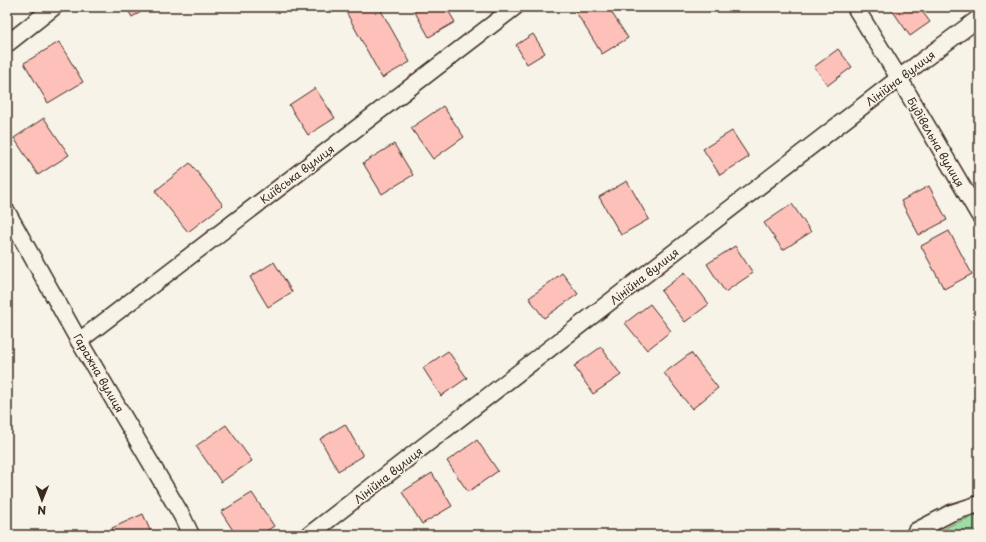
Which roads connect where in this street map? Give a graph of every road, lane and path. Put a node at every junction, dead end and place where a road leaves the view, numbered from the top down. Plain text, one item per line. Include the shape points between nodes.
1 (54, 7) edge
2 (515, 7) edge
3 (855, 7) edge
4 (979, 18) edge
5 (7, 44) edge
6 (899, 78) junction
7 (7, 212) edge
8 (979, 215) edge
9 (79, 341) junction
10 (979, 504) edge
11 (191, 535) edge
12 (309, 535) edge
13 (914, 535) edge

1 - 5 street
2 - 9 street, Київська вулиця
3 - 6 street, Будівельна вулиця
4 - 6 street, Лінійна вулиця
6 - 8 street, Будівельна вулиця
6 - 12 street, Лінійна вулиця
7 - 9 street, Гаражна вулиця
9 - 11 street, Гаражна вулиця
10 - 13 street via 951,513 916,531

